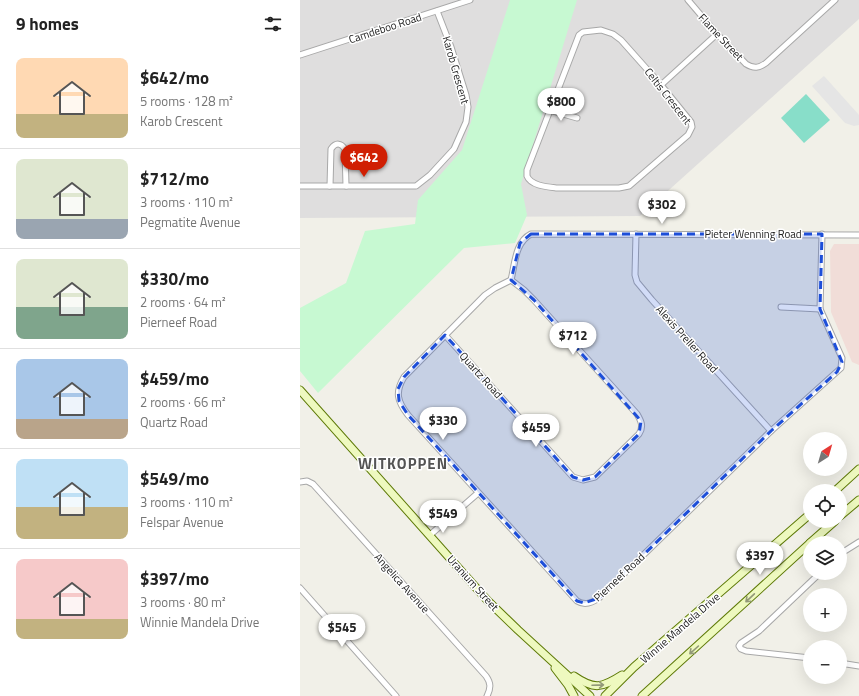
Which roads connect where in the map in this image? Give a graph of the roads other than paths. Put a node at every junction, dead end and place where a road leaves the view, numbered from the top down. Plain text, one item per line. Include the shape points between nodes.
1 (470, 0) edge
2 (688, 0) edge
3 (835, 0) edge
4 (437, 11) junction
5 (717, 34) junction
6 (300, 56) edge
7 (661, 85) junction
8 (549, 110) junction
9 (577, 118) dead end
10 (300, 186) edge
11 (330, 186) junction
12 (346, 186) junction
13 (636, 234) junction
14 (822, 234) junction
15 (859, 235) edge
16 (511, 280) junction
17 (781, 307) dead end
18 (820, 309) junction
19 (445, 335) junction
20 (300, 390) edge
21 (771, 431) junction
22 (859, 469) edge
23 (300, 482) edge
24 (843, 484) edge
25 (478, 493) junction
26 (859, 500) edge
27 (847, 510) edge
28 (803, 520) edge
29 (827, 528) edge
30 (430, 535) junction
31 (818, 536) edge
32 (859, 542) edge
33 (803, 549) edge
34 (847, 550) edge
35 (813, 580) edge
36 (300, 588) edge
37 (543, 653) junction
38 (803, 657) edge
39 (552, 661) junction
40 (847, 664) edge
41 (859, 666) edge
42 (634, 667) junction
43 (653, 686) junction
44 (396, 696) edge
45 (487, 696) edge
46 (574, 696) edge
47 (590, 696) edge
48 (605, 696) edge
49 (642, 696) edge
50 (649, 696) edge

1 - 4 street, Camdeboo Road
2 - 5 street, Flame Street
3 - 5 street, Flame Street via 759,68 746,64
4 - 6 street, Camdeboo Road
4 - 12 street, Karob Crescent via 453,54 468,107 466,122 454,149 421,184 416,186
5 - 7 street
7 - 8 street, Celtis Crescent via 613,34 602,30 583,32 579,35
7 - 8 street, Celtis Crescent via 692,122 692,127 688,135 635,182 624,187 557,188 528,180 527,170
8 - 9 street
10 - 11 street, Karob Crescent
11 - 12 street, Karob Crescent
11 - 12 street via 331,149 337,143 345,149
13 - 14 street, Pieter Wenning Road
13 - 16 street, Pieter Wenning Road via 531,234 520,243
13 - 21 street, Alexis Preller Road via 637,282
14 - 15 street, Pieter Wenning Road
14 - 18 street, Pierneef Road
16 - 19 street, Pierneef Road via 490,290
16 - 19 street, Quartz Road via 534,300 637,414 642,424 638,434 594,477 589,480 573,477
17 - 18 street
18 - 21 street, Pierneef Road via 842,358 841,368
19 - 25 street, Pierneef Road via 404,377 398,389 399,401
20 - 30 main road, Uranium Street
21 - 25 street, Pierneef Road via 599,598 588,604 577,601
22 - 24 main road
23 - 45 street, Angelica Avenue via 307,480 313,484 486,676 490,686
25 - 30 street
26 - 27 main road
28 - 42 main road, Winnie Mandela Drive
29 - 31 main road
30 - 37 main road, Uranium Street via 492,605
32 - 34 street
33 -> 43 main road
35 - 38 street via 759,631 739,646 746,651
36 - 44 street
37 - 39 main road, Uranium Street
37 - 46 main road
39 -> 42 main road via 583,682 594,686 606,685
39 - 47 main road, Uranium Street
40 - 41 street
42 - 48 main road, Winnie Mandela Drive
43 - 49 main road
43 - 50 main road

